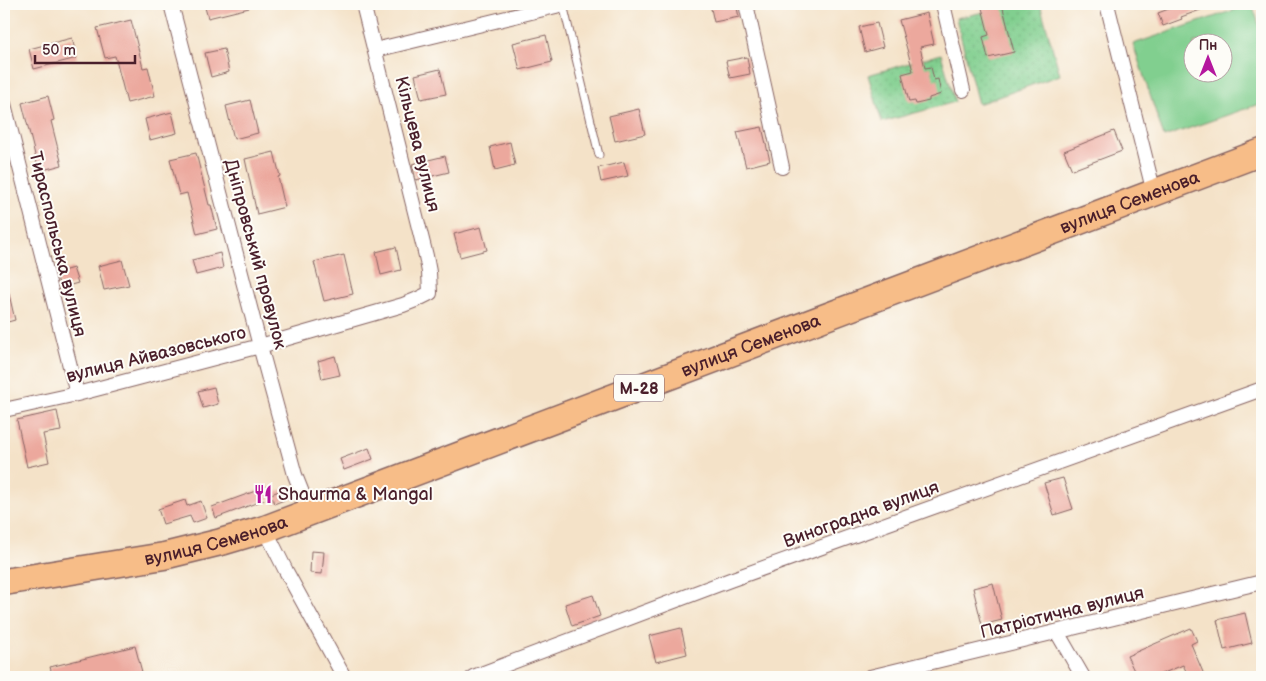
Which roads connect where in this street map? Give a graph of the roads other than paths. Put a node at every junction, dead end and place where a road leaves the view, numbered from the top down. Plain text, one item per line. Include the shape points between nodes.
1 (171, 4) edge
2 (363, 4) edge
3 (564, 4) edge
4 (746, 4) edge
5 (942, 4) edge
6 (1107, 4) edge
7 (375, 50) junction
8 (963, 90) dead end
9 (4, 104) edge
10 (1262, 152) edge
11 (599, 155) dead end
12 (782, 167) dead end
13 (1154, 193) junction
14 (430, 294) joint
15 (260, 346) junction
16 (1262, 390) edge
17 (77, 394) junction
18 (4, 410) edge
19 (310, 513) junction
20 (265, 529) junction
21 (4, 582) edge
22 (1262, 582) edge
23 (1057, 632) junction
24 (344, 677) edge
25 (473, 677) edge
26 (870, 677) edge
27 (1083, 677) edge

1 - 15 street, Дніпровський провулок
2 - 7 street, Кільцева вулиця
3 - 7 street
3 - 11 lane
4 - 12 street
5 - 8 street
6 - 13 street
7 - 14 street, Кільцева вулиця via 426,256
9 - 17 street, Тираспольська вулиця
10 - 13 highway, вулиця Семенова / М-28
13 - 19 highway, вулиця Семенова / М-28
14 - 15 street, вулиця Айвазовського via 403,305
15 - 17 street, вулиця Айвазовського
15 - 19 street, Дніпровський провулок via 295,475
16 - 25 street, Виноградна вулиця via 730,580
17 - 18 street, вулиця Айвазовського
19 - 20 highway, вулиця Семенова / М-28
20 - 21 highway, вулиця Семенова / М-28 via 164,556
20 - 24 street
22 - 23 street, Патріотична вулиця
23 - 26 street, Патріотична вулиця
23 - 27 street

